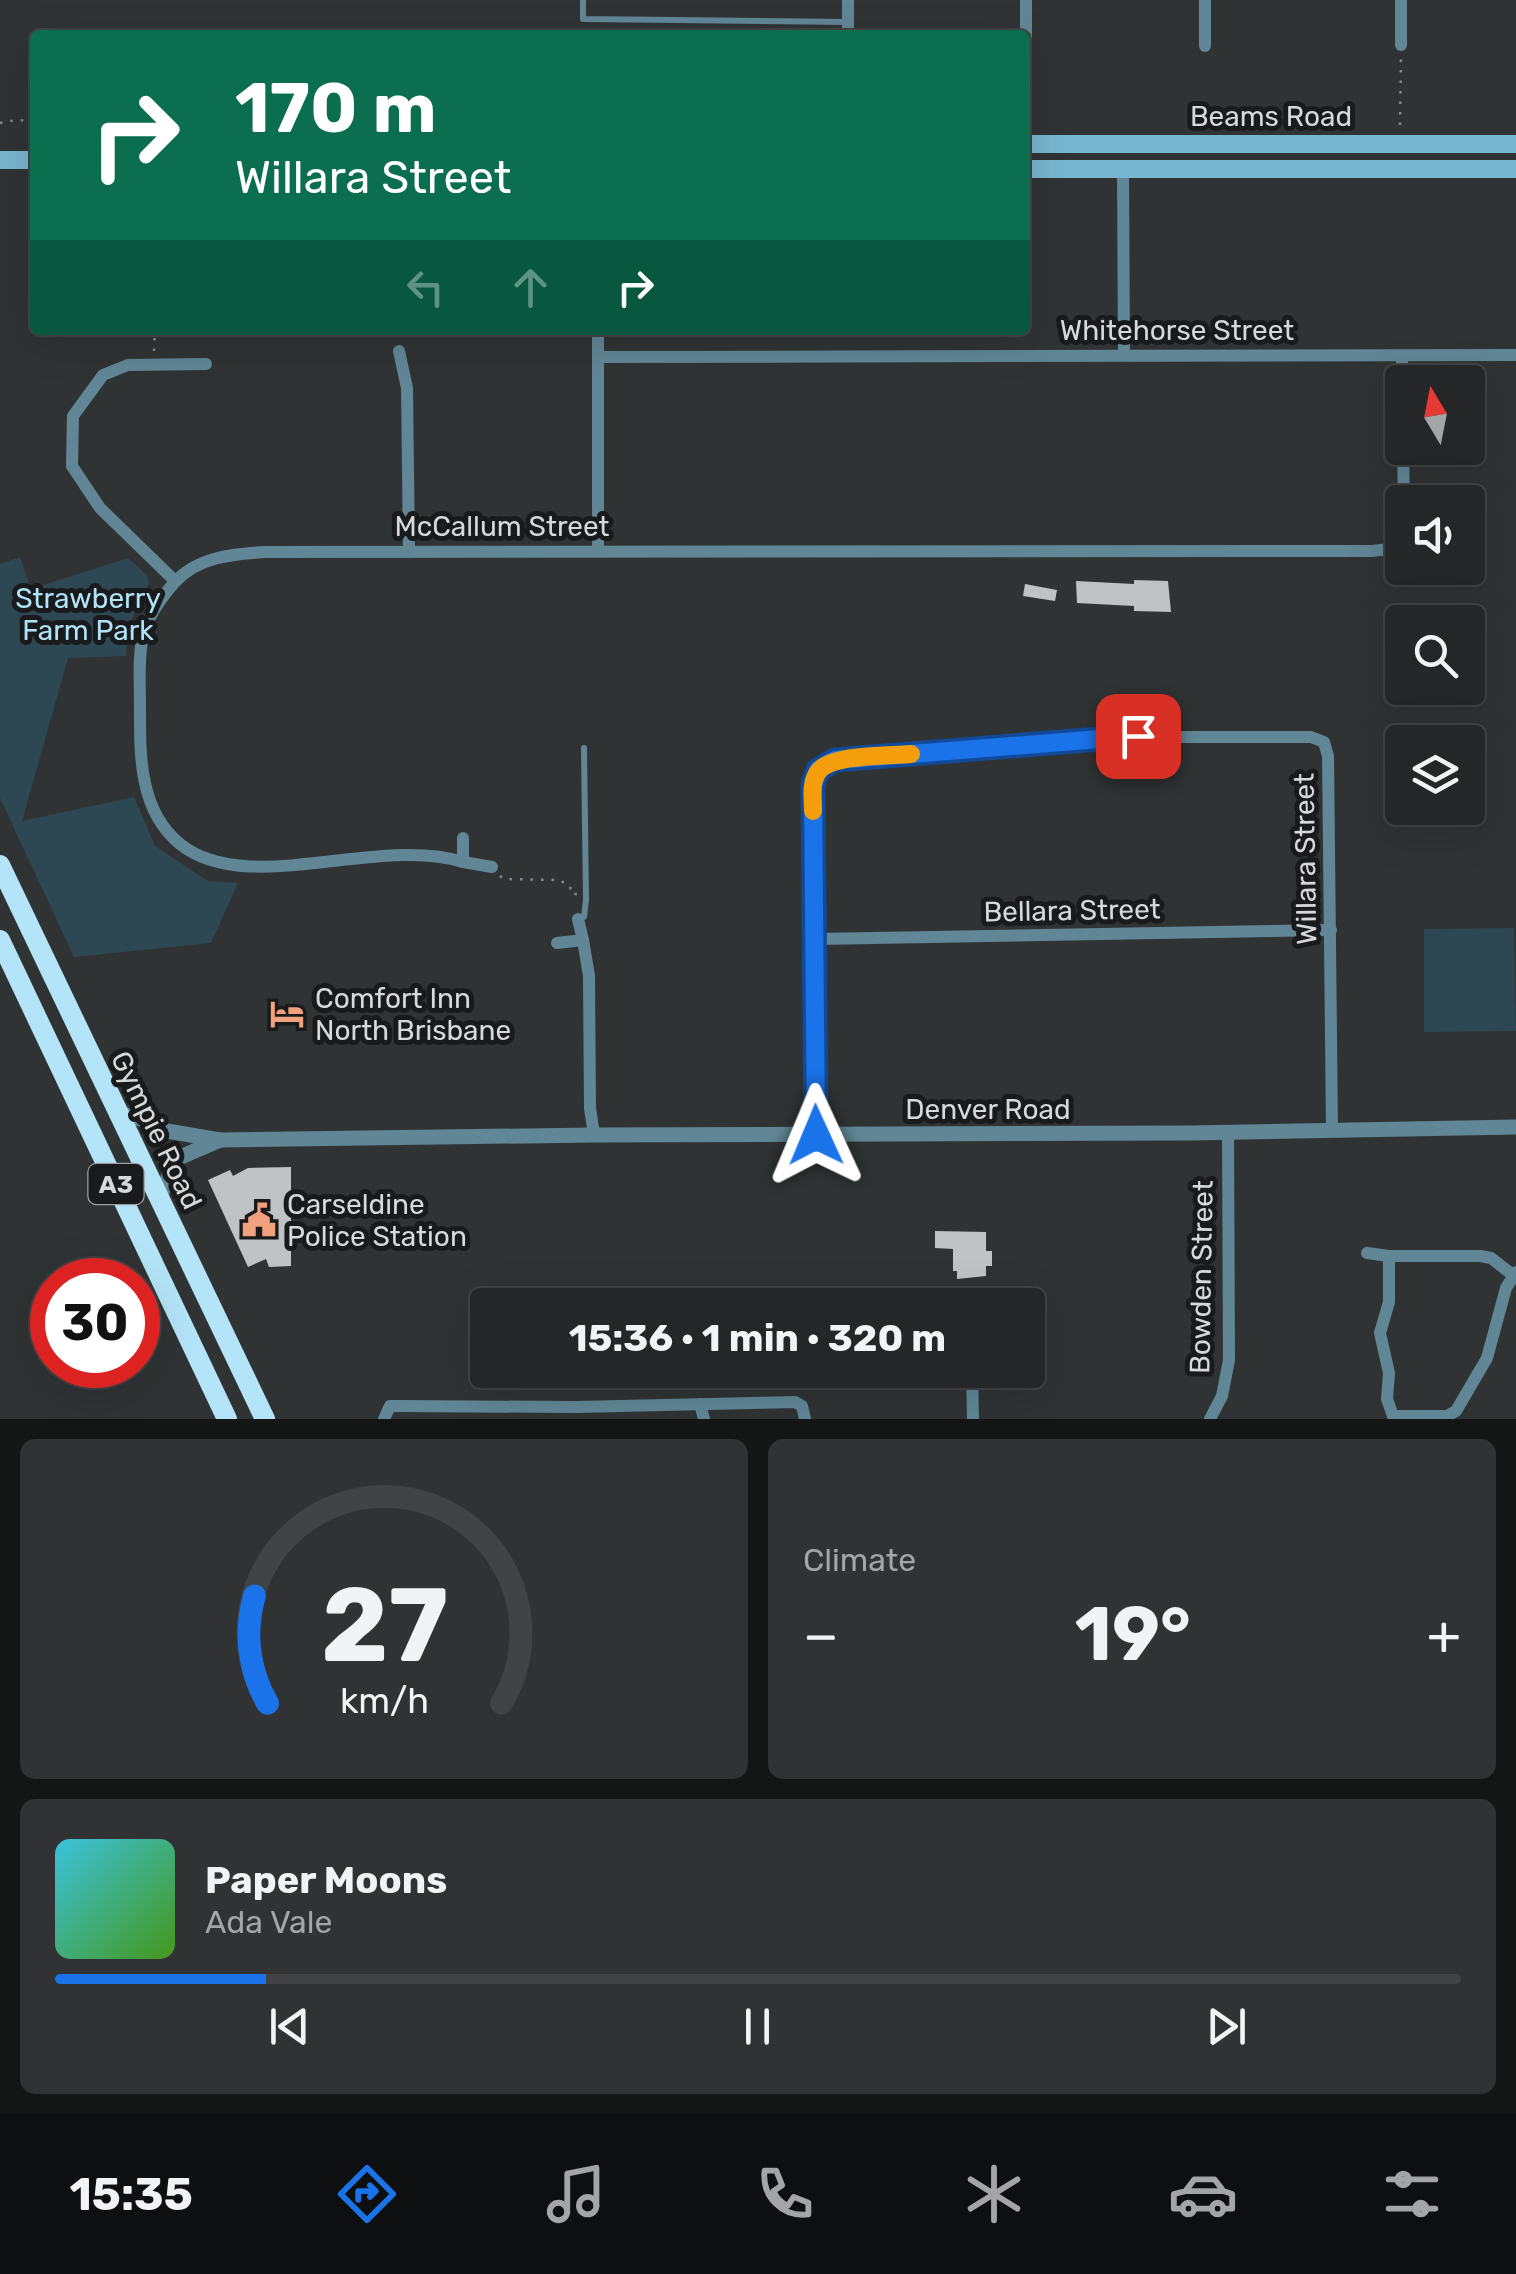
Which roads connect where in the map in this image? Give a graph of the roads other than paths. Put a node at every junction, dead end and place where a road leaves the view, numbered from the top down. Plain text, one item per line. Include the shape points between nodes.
1 (583, 0) edge
2 (848, 0) edge
3 (1026, 0) edge
4 (1205, 0) edge
5 (1401, 0) edge
6 (848, 29) edge
7 (1026, 30) edge
8 (1401, 45) road end
9 (1205, 46) dead end
10 (1030, 136) edge
11 (1516, 144) edge
12 (0, 160) edge
13 (30, 160) edge
14 (1030, 169) edge
15 (1122, 169) junction
16 (1516, 170) edge
17 (598, 335) edge
18 (399, 351) dead end
19 (1516, 354) edge
20 (1124, 355) junction
21 (1402, 356) junction
22 (598, 357) junction
23 (206, 364) dead end
24 (1402, 365) edge
25 (1385, 549) edge
26 (598, 551) junction
27 (408, 552) junction
28 (176, 581) junction
29 (584, 748) dead end
30 (463, 838) dead end
31 (463, 862) junction
32 (0, 864) edge
33 (492, 868) road end
34 (581, 912) joint
35 (1331, 930) junction
36 (815, 939) junction
37 (0, 940) edge
38 (584, 940) junction
39 (557, 943) dead end
40 (9, 977) edge
41 (118, 1113) junction
42 (1516, 1127) edge
43 (1332, 1131) junction
44 (1228, 1132) junction
45 (594, 1135) junction
46 (816, 1135) junction
47 (220, 1140) junction
48 (159, 1199) junction
49 (1367, 1254) dead end
50 (1389, 1256) junction
51 (1514, 1273) edge
52 (222, 1328) junction
53 (191, 1343) junction
54 (972, 1388) edge
55 (700, 1404) junction
56 (468, 1413) edge
57 (577, 1413) edge
58 (1391, 1418) edge
59 (227, 1419) edge
60 (265, 1419) edge
61 (384, 1419) edge
62 (704, 1419) edge
63 (805, 1419) edge
64 (973, 1419) edge
65 (1210, 1419) edge

1 - 6 lane via 583,19
2 - 6 street
3 - 7 street
4 - 9 street
5 - 8 street
10 - 11 main road, Beams Road
12 - 13 main road
14 - 15 main road, Beams Road
15 - 16 main road, Beams Road
15 - 20 street
17 - 22 street
18 - 27 street via 407,388
19 - 21 street, Whitehorse Street
20 - 21 street, Whitehorse Street
20 - 22 street, Whitehorse Street
21 - 24 street
22 - 26 street
23 - 28 street via 154,362 102,374 74,416 72,466 100,508
25 - 26 street, McCallum Street
26 - 27 street, McCallum Street
27 - 28 street, McCallum Street via 229,555
28 - 31 street, McCallum Street via 152,614 140,670 142,774 164,829 204,859 240,867 411,853
29 - 34 lane
30 - 31 street
31 - 33 street, McCallum Street
32 - 41 highway, Gympie Road / A3
34 - 38 street
35 - 36 street, Bellara Street
35 - 36 street, Willara Street via 1324,742 1138,736 835,760 818,770
35 - 43 street, Willara Street
36 - 46 street, Willara Street
37 - 40 highway, A3
38 - 39 street
38 - 45 street
40 - 53 highway, A3
41 - 47 street, Denver Road via 161,1130
41 - 48 highway, Gympie Road / A3
42 - 43 street, Denver Road
43 - 44 street, Denver Road
44 - 46 street, Denver Road
44 - 65 street, Bowden Street via 1230,1360
45 - 46 street, Denver Road
45 - 47 street, Denver Road
47 - 48 street, Denver Road via 176,1159
48 - 52 highway, Gympie Road / A3
49 - 50 street
50 - 51 street via 1480,1256
50 - 58 street via 1389,1302 1380,1333
51 - 58 street via 1487,1358 1456,1411
52 - 53 highway
52 - 60 highway, Gympie Road / A3
53 - 59 highway, A3
54 - 64 street
55 - 57 street
55 - 62 street
55 - 63 street via 795,1402
56 - 57 street
56 - 61 street via 390,1406

